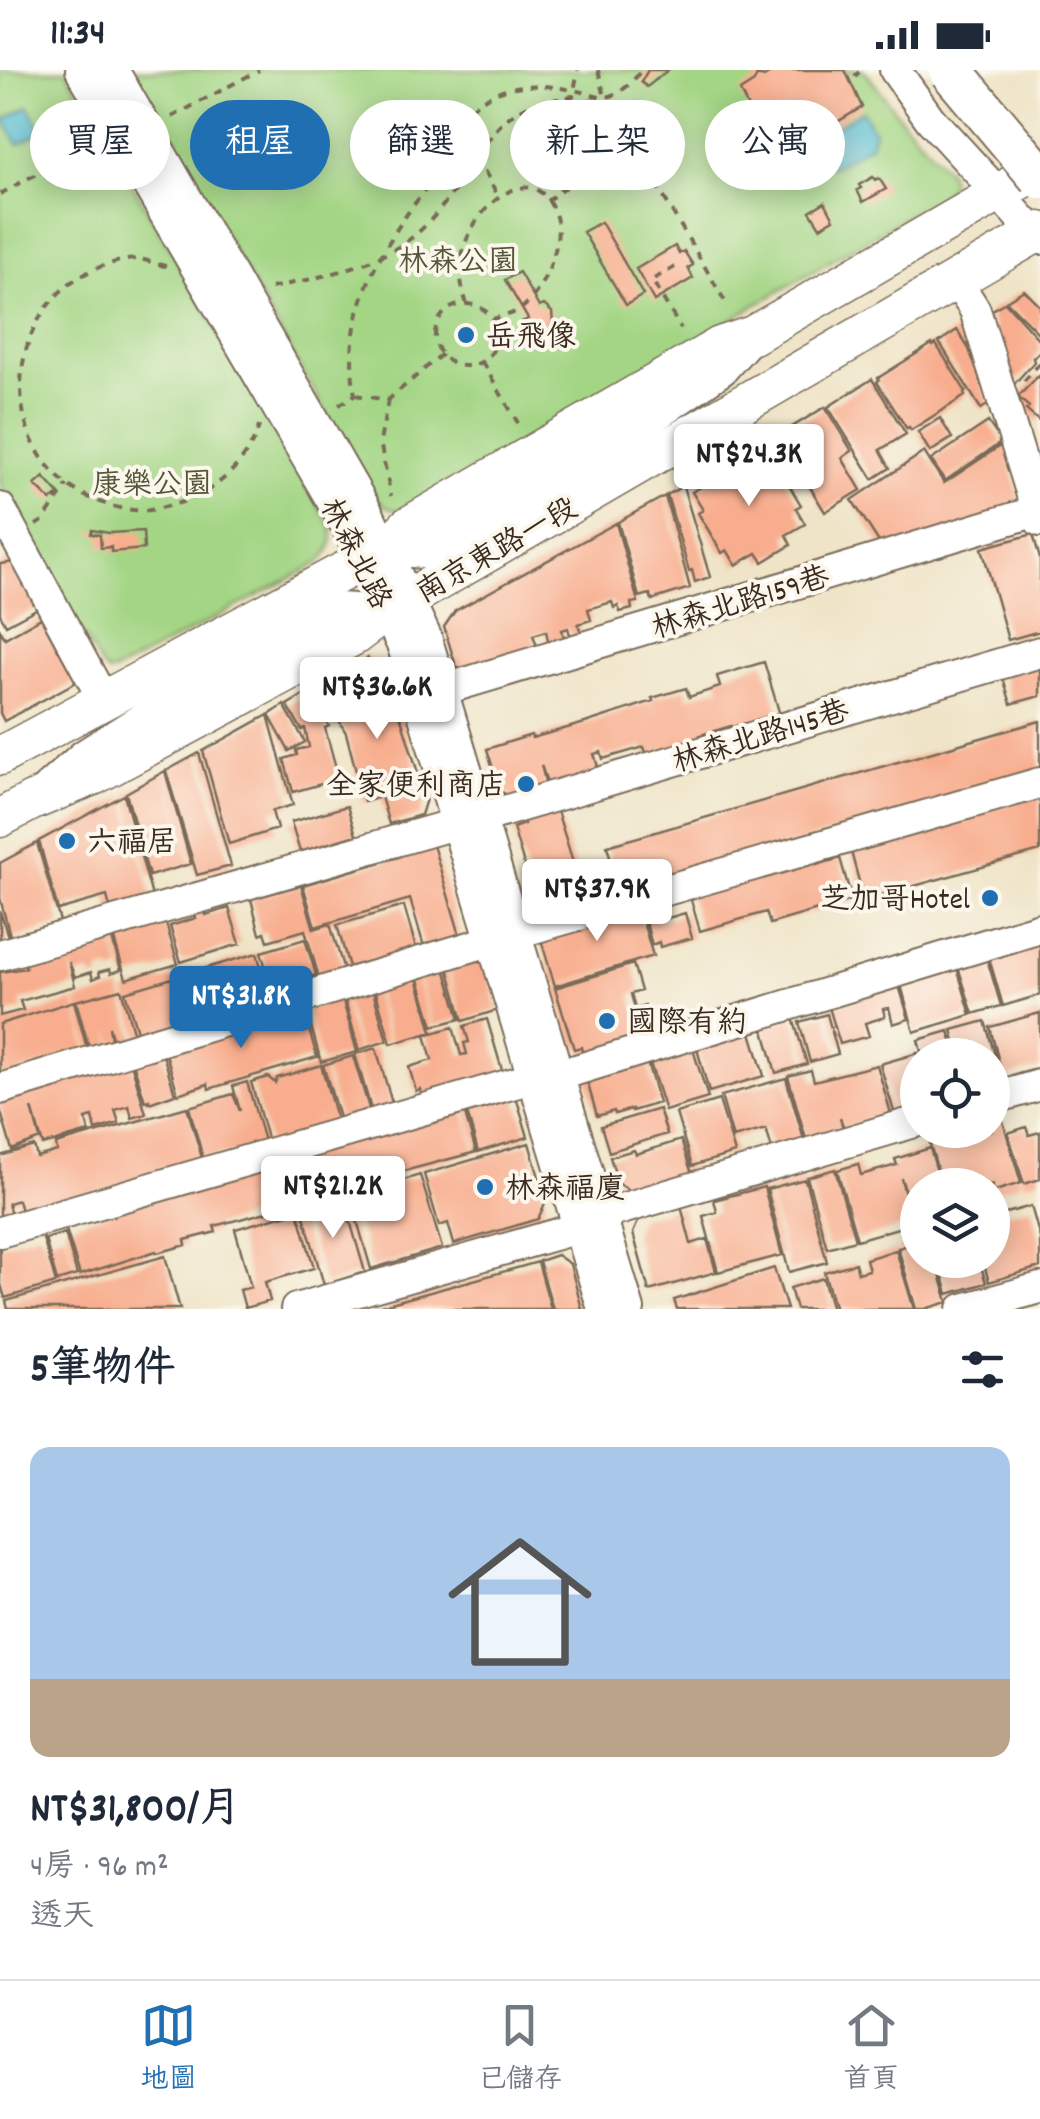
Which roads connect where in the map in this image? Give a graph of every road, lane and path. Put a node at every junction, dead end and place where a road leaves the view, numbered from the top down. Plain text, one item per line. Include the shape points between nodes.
1 (82, 70) edge
2 (113, 70) edge
3 (259, 70) edge
4 (578, 70) edge
5 (598, 70) edge
6 (641, 70) edge
7 (895, 70) edge
8 (950, 70) edge
9 (983, 70) edge
10 (574, 90) junction
11 (605, 98) junction
12 (172, 116) dead end
13 (490, 140) edge
14 (1040, 141) edge
15 (1040, 169) edge
16 (30, 177) edge
17 (1040, 177) edge
18 (490, 182) edge
19 (453, 190) edge
20 (561, 190) edge
21 (659, 190) edge
22 (999, 193) junction
23 (0, 194) edge
24 (498, 196) junction
25 (547, 201) junction
26 (1038, 234) edge
27 (383, 254) junction
28 (675, 267) dead end
29 (172, 268) dead end
30 (956, 280) junction
31 (271, 288) dead end
32 (726, 302) dead end
33 (466, 304) junction
34 (494, 319) junction
35 (681, 329) dead end
36 (442, 354) junction
37 (482, 362) junction
38 (355, 395) junction
39 (388, 400) junction
40 (338, 405) dead end
41 (260, 422) dead end
42 (518, 423) dead end
43 (67, 485) junction
44 (392, 496) dead end
45 (0, 508) edge
46 (1038, 516) edge
47 (8, 541) edge
48 (375, 555) junction
49 (398, 605) junction
50 (1040, 652) edge
51 (442, 690) junction
52 (104, 701) junction
53 (0, 756) edge
54 (1040, 782) edge
55 (16, 810) edge
56 (469, 820) junction
57 (1040, 928) edge
58 (504, 936) junction
59 (0, 955) edge
60 (545, 1076) junction
61 (1040, 1084) edge
62 (0, 1089) edge
63 (1010, 1093) edge
64 (900, 1127) edge
65 (590, 1222) junction
66 (0, 1232) edge
67 (1040, 1288) edge
68 (296, 1309) edge
69 (603, 1309) edge
70 (629, 1309) edge
71 (963, 1309) edge

1 - 48 street, 林森北路 via 334,504
2 - 48 street, 林森北路 via 309,408
3 - 12 path
4 - 10 path
5 - 11 path
6 - 11 path
7 - 22 street via 930,120
8 - 17 highway, bridge
9 - 14 highway
10 - 11 path
10 - 13 path via 573,96 518,111
10 - 27 path via 516,87 481,101 455,130 437,173
15 - 22 main road, 南京東路一段
16 - 23 path
18 - 24 path
19 - 27 path via 410,239
20 - 25 path
21 - 32 path
22 - 26 street
22 - 48 main road, 南京東路一段 via 408,526
24 - 25 path via 526,187
24 - 33 path via 469,233 460,258
25 - 34 path via 558,236 542,285 520,311
26 - 30 main road, 南京東路一段
27 - 31 path
27 - 38 path via 356,316
28 - 35 path via 652,280
29 - 43 path via 142,258 99,266 62,287 35,317 19,353 15,392 24,431 44,465
30 - 46 street via 975,310
30 - 49 main road, 南京東路一段
33 - 34 path
33 - 36 path via 439,319 435,335
34 - 37 path via 496,343
36 - 37 path via 458,365
36 - 39 path
37 - 42 path
38 - 39 path
38 - 40 path
39 - 44 path via 380,442
41 - 43 path via 227,476 191,500 149,510 110,507
43 - 47 path via 43,521
45 - 47 street
46 - 51 street, 林森北路159巷
47 - 52 street
48 - 49 street, 林森北路
48 - 52 main road, 南京東路一段
49 - 51 street, 林森北路 via 426,636
49 - 55 main road, 南京東路一段 via 250,692
49 - 56 street, 林森北路 via 403,647
50 - 56 street, 林森北路145巷
51 - 56 street, 林森北路
52 - 53 main road, 南京東路一段
54 - 58 street
56 - 58 street, 林森北路
56 - 59 street, 林森北路145巷
57 - 60 street
58 - 60 street, 林森北路
58 - 62 street
60 - 65 street, 林森北路
60 - 66 street
61 - 63 street
64 - 65 street
65 - 68 street
65 - 69 street, 林森北路
65 - 70 street, 林森北路
67 - 71 street

